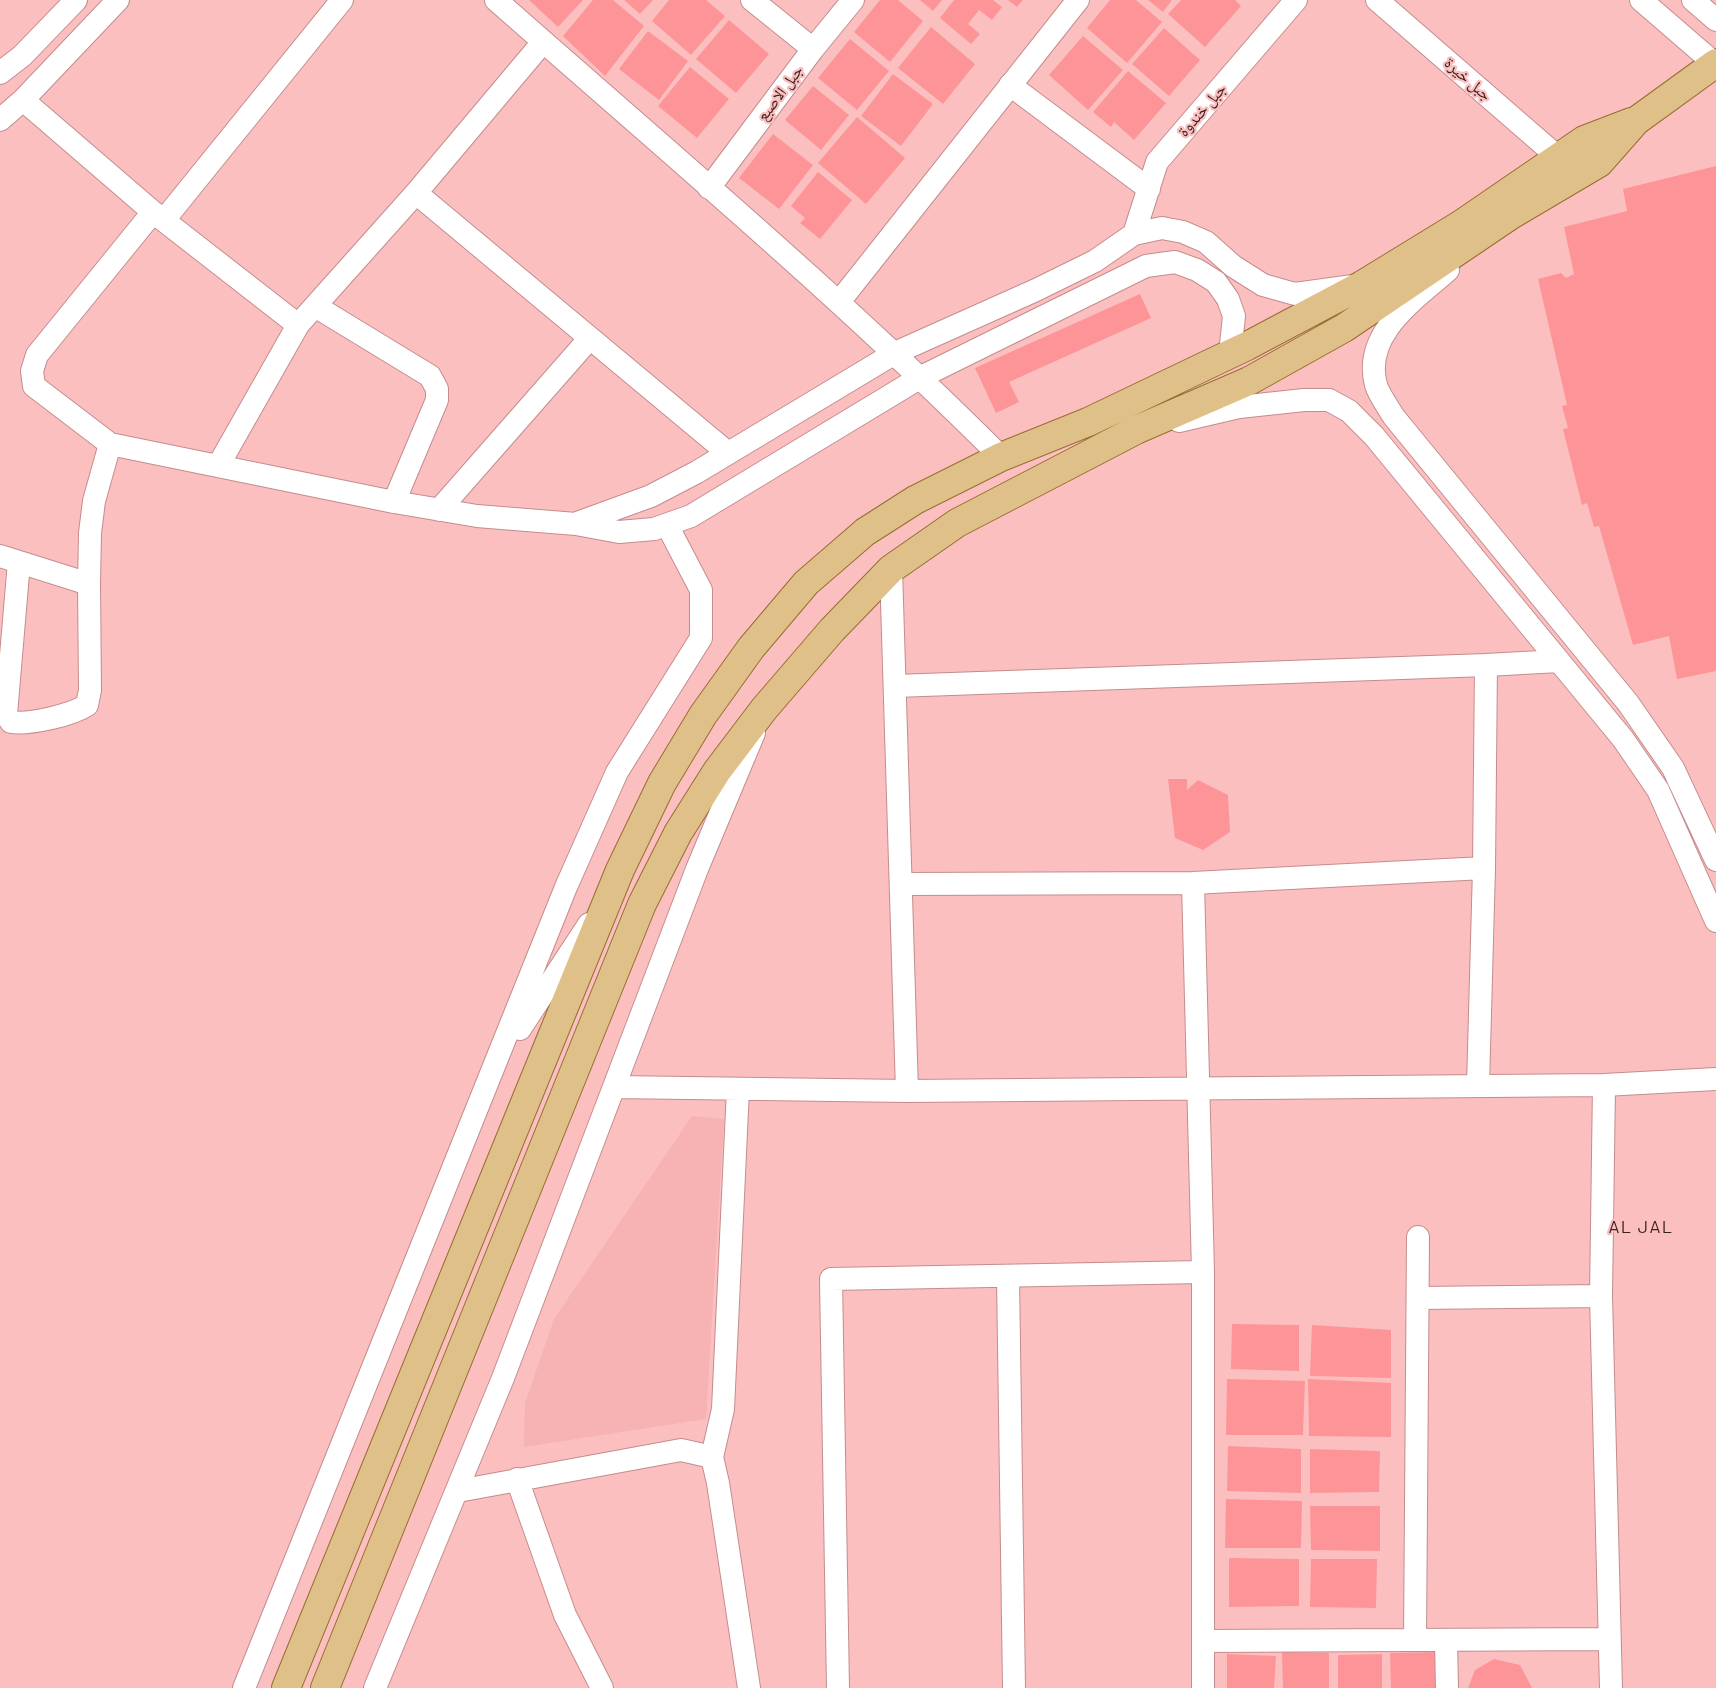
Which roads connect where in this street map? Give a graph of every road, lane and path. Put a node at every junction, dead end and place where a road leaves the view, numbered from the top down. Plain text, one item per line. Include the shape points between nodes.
1 (76, 0) edge
2 (118, 0) edge
3 (342, 0) edge
4 (496, 0) edge
5 (752, 0) edge
6 (853, 0) edge
7 (1078, 0) edge
8 (1296, 0) edge
9 (1377, 0) edge
10 (1641, 0) edge
11 (1693, 0) edge
12 (1716, 20) edge
13 (543, 42) junction
14 (813, 50) junction
15 (1715, 63) edge
16 (0, 73) edge
17 (1010, 85) junction
18 (23, 100) junction
19 (0, 120) edge
20 (1636, 121) junction
21 (1558, 158) junction
22 (709, 188) junction
23 (1149, 189) junction
24 (416, 193) junction
25 (1511, 215) junction
26 (159, 216) junction
27 (1134, 234) junction
28 (1362, 285) junction
29 (839, 302) junction
30 (315, 306) junction
31 (297, 325) junction
32 (590, 338) junction
33 (895, 353) junction
34 (1230, 354) junction
35 (921, 377) junction
36 (1137, 430) junction
37 (110, 444) junction
38 (728, 453) junction
39 (1001, 457) junction
40 (218, 466) junction
41 (394, 502) junction
42 (439, 510) junction
43 (576, 524) junction
44 (667, 525) junction
45 (9, 559) edge
46 (891, 569) junction
47 (89, 584) junction
48 (1559, 661) junction
49 (1486, 665) junction
50 (895, 686) junction
51 (764, 710) junction
52 (1713, 847) edge
53 (1484, 868) junction
54 (1193, 883) junction
55 (901, 884) junction
56 (614, 885) junction
57 (1716, 921) edge
58 (493, 1071) junction
59 (1716, 1079) edge
60 (1604, 1085) junction
61 (1478, 1086) junction
62 (614, 1087) junction
63 (1199, 1088) junction
64 (738, 1089) junction
65 (907, 1091) junction
66 (1418, 1237) dead end
67 (1203, 1272) junction
68 (1008, 1276) junction
69 (1601, 1296) junction
70 (1418, 1298) junction
71 (712, 1457) junction
72 (517, 1479) junction
73 (458, 1491) junction
74 (1609, 1639) junction
75 (1415, 1640) junction
76 (1446, 1640) junction
77 (1203, 1641) junction
78 (244, 1688) edge
79 (286, 1688) edge
80 (325, 1688) edge
81 (375, 1688) edge
82 (602, 1688) edge
83 (749, 1688) edge
84 (838, 1688) edge
85 (1014, 1688) edge
86 (1203, 1688) edge
87 (1447, 1688) edge
88 (1611, 1688) edge

1 - 16 street
2 - 18 street
3 - 26 street
4 - 13 street
5 - 14 street
6 - 14 street, جبل الاصبع
7 - 17 street
8 - 23 street, جبل خندوة via 1157,162
9 - 21 street, جبل خيرة
10 - 15 street
11 - 12 street
13 - 22 street
13 - 24 street
14 - 22 street, جبل الاصبع
15 - 20 main road
17 - 23 street
17 - 29 street
18 - 19 street
18 - 26 street
20 - 21 main road via 1584,140
20 - 25 main road via 1599,163
21 - 28 main road
22 - 29 street
23 - 27 street, جبل خندوة
24 - 30 street
24 - 32 street
25 - 36 main road via 1344,328 1249,381
25 - 52 street via 1397,315 1382,335 1375,361 1376,385 1394,417 1628,703 1673,768
26 - 31 street
26 - 37 street via 37,356 32,371 34,386
27 - 28 street via 1162,228 1183,232 1206,242 1263,285 1295,294
27 - 33 street via 1095,261
28 - 34 main road
29 - 33 street
30 - 31 street
30 - 41 street via 430,376 437,388 436,400
31 - 40 street
32 - 38 street
32 - 42 street
33 - 35 street
33 - 38 street
34 - 35 street via 1234,316 1228,299 1216,282 1175,262 1146,266
34 - 39 main road via 1088,422
35 - 39 street
35 - 44 street via 728,495
36 - 46 main road via 957,523
36 - 48 street via 1239,407 1329,400 1349,411 1374,436
37 - 40 street
37 - 47 street via 94,501
38 - 43 street via 651,496
39 - 56 main road via 915,500 865,531 806,583 751,648 703,715 662,783
40 - 41 street
41 - 42 street
42 - 43 street
43 - 44 street via 619,532 654,530
44 - 58 street via 701,590 700,638 617,772 566,886
45 - 47 street
45 - 47 street via 6,714 11,722 21,724 78,711 87,705
46 - 50 street
46 - 51 main road via 832,630
48 - 49 street
48 - 57 street via 1623,739 1658,790
49 - 50 street
49 - 53 street
50 - 55 street
51 - 62 street via 697,869
51 - 80 main road via 689,815 642,904
53 - 54 street
53 - 61 street
54 - 55 street
54 - 63 street
55 - 65 street
56 - 58 street
56 - 79 main road
58 - 78 street
59 - 60 street
60 - 61 street
60 - 69 street
61 - 63 street
62 - 64 street
62 - 73 street
63 - 65 street
63 - 67 street
64 - 65 street
64 - 71 street via 723,1409
66 - 70 street
67 - 68 street
67 - 77 street
68 - 84 street via 831,1279
68 - 85 street
69 - 70 street
69 - 74 street
70 - 75 street
71 - 72 street via 681,1450
71 - 83 street
72 - 73 street
72 - 82 street via 565,1615
73 - 81 street
74 - 76 street
74 - 88 street
75 - 76 street
75 - 77 street
76 - 87 street
77 - 86 street

